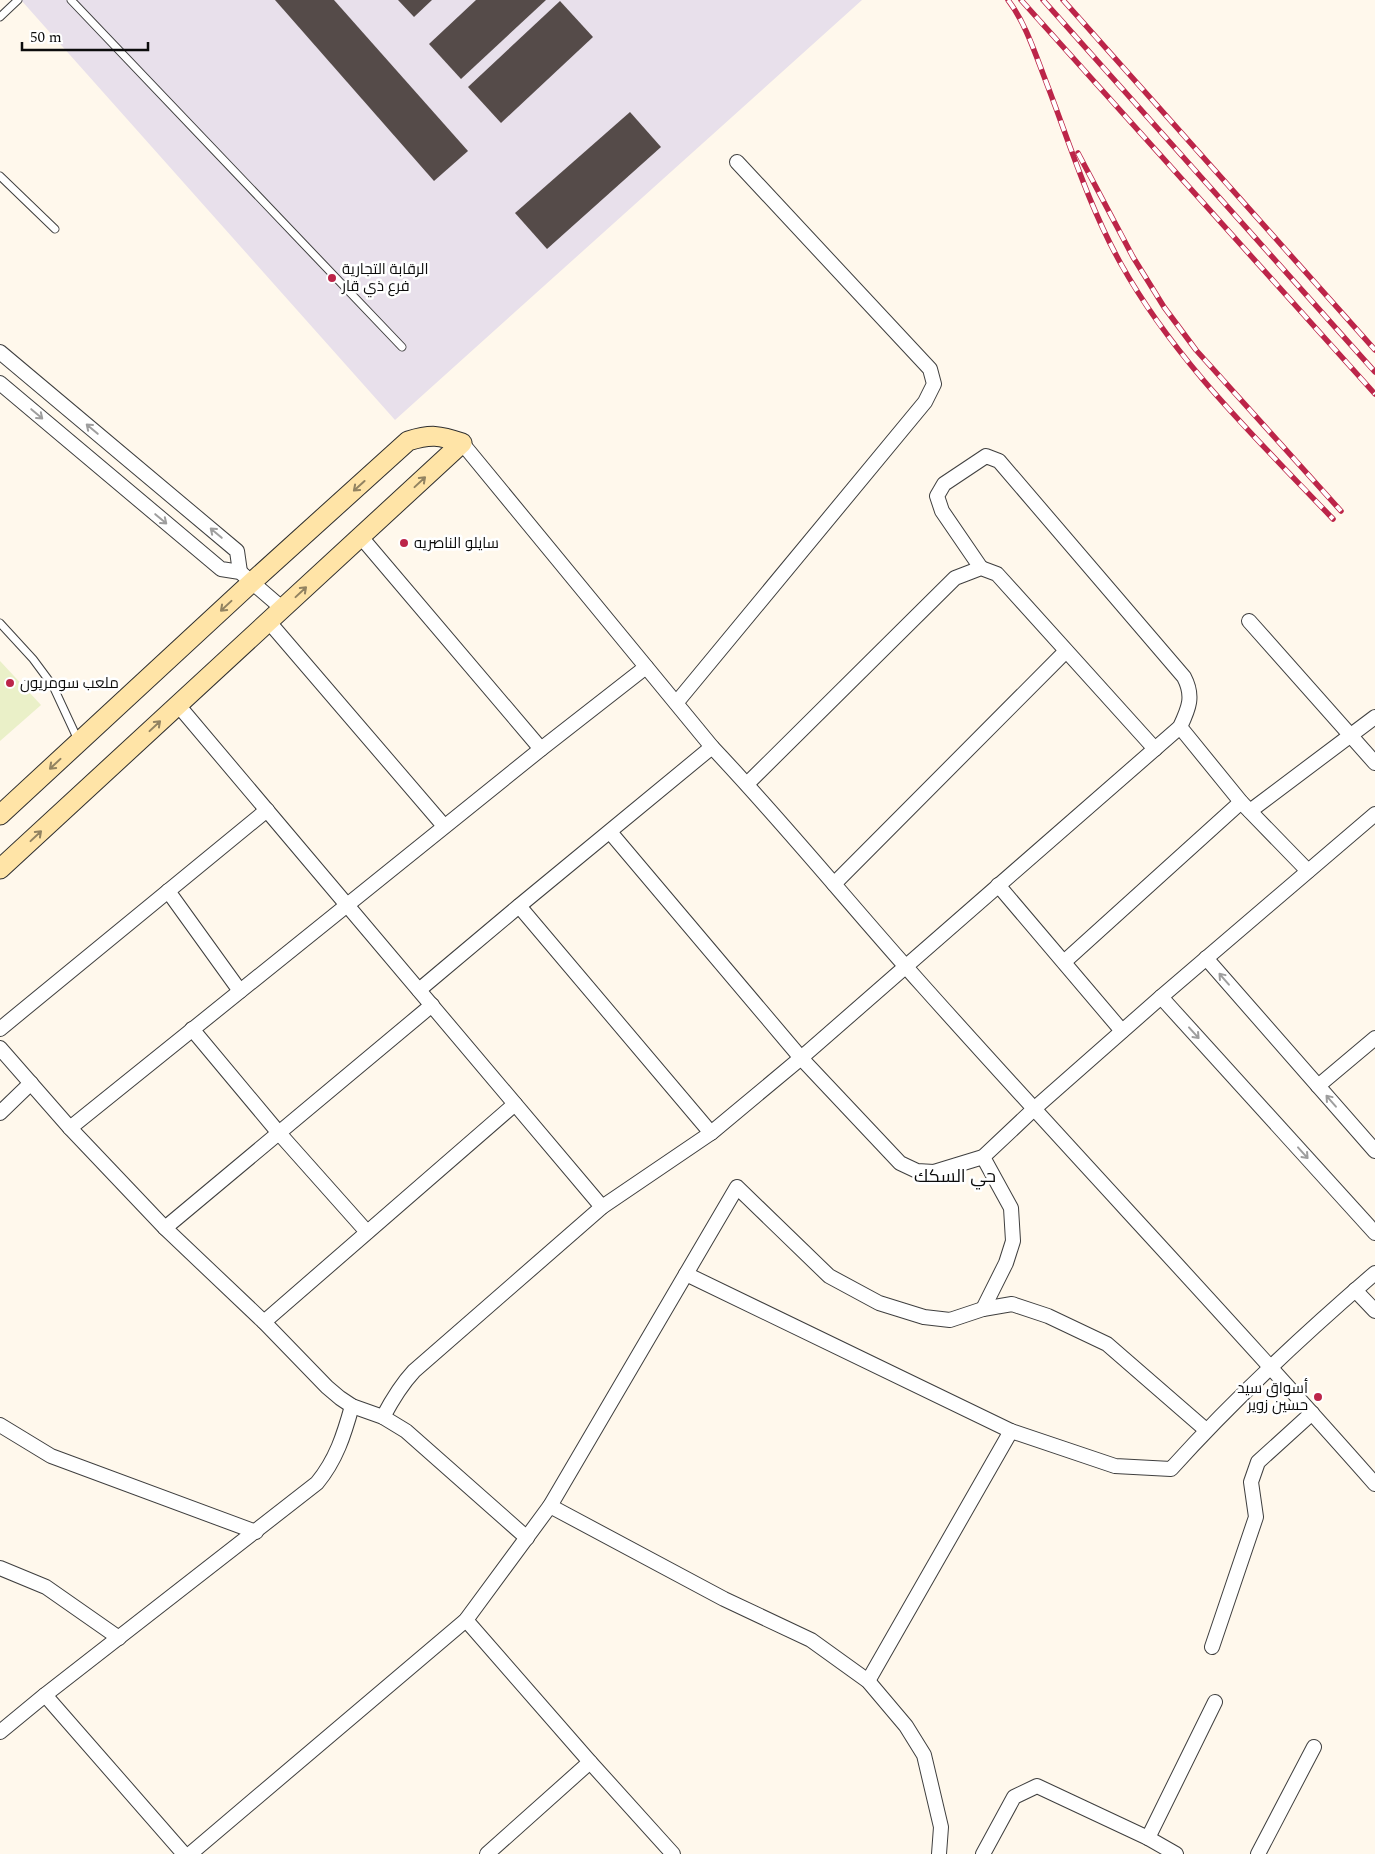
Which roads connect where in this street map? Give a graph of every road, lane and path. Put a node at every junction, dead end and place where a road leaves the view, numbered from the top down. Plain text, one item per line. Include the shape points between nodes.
1 (18, 0) edge
2 (71, 0) edge
3 (0, 17) edge
4 (737, 162) dead end
5 (0, 176) edge
6 (55, 229) dead end
7 (402, 347) dead end
8 (0, 352) edge
9 (0, 383) edge
10 (462, 443) junction
11 (361, 537) junction
12 (980, 568) junction
13 (246, 577) junction
14 (276, 616) junction
15 (1249, 621) dead end
16 (0, 623) edge
17 (1066, 651) junction
18 (646, 667) junction
19 (677, 702) junction
20 (178, 705) junction
21 (1375, 717) edge
22 (1180, 727) junction
23 (1351, 735) junction
24 (79, 742) junction
25 (712, 747) junction
26 (541, 748) junction
27 (1155, 749) junction
28 (1375, 762) edge
29 (747, 784) junction
30 (1245, 806) junction
31 (267, 810) junction
32 (1375, 814) edge
33 (0, 815) edge
34 (444, 826) junction
35 (610, 832) junction
36 (0, 869) edge
37 (1308, 871) junction
38 (834, 884) junction
39 (998, 885) junction
40 (168, 891) junction
41 (347, 905) junction
42 (519, 906) junction
43 (1206, 958) junction
44 (1064, 962) junction
45 (906, 966) junction
46 (420, 990) junction
47 (240, 991) junction
48 (1161, 997) junction
49 (432, 1005) junction
50 (0, 1029) edge
51 (192, 1030) junction
52 (1122, 1031) junction
53 (1375, 1038) edge
54 (0, 1048) edge
55 (801, 1058) junction
56 (31, 1083) junction
57 (1318, 1086) junction
58 (515, 1104) junction
59 (1035, 1108) junction
60 (0, 1113) edge
61 (70, 1128) junction
62 (278, 1132) junction
63 (711, 1133) junction
64 (1375, 1151) edge
65 (983, 1157) junction
66 (602, 1207) junction
67 (165, 1228) junction
68 (367, 1232) junction
69 (1375, 1232) edge
70 (686, 1274) junction
71 (1375, 1274) edge
72 (1356, 1290) junction
73 (983, 1308) junction
74 (1375, 1311) edge
75 (264, 1322) junction
76 (1270, 1365) junction
77 (352, 1406) junction
78 (1312, 1413) junction
79 (383, 1417) junction
80 (0, 1425) edge
81 (1206, 1430) junction
82 (1011, 1431) junction
83 (1375, 1484) edge
84 (550, 1506) junction
85 (256, 1532) junction
86 (526, 1538) junction
87 (0, 1568) edge
88 (466, 1620) junction
89 (119, 1638) junction
90 (1212, 1647) dead end
91 (868, 1681) junction
92 (45, 1695) junction
93 (1215, 1702) dead end
94 (0, 1732) edge
95 (1314, 1747) dead end
96 (590, 1762) junction
97 (1148, 1838) junction
98 (184, 1854) edge
99 (190, 1854) edge
100 (487, 1854) edge
101 (673, 1854) edge
102 (938, 1854) edge
103 (983, 1854) edge
104 (1176, 1854) edge
105 (1258, 1854) edge

1 - 3 lane
2 - 7 lane
4 - 19 street via 930,370 934,384 925,402
5 - 6 lane
13 -> 8 street via 237,551
9 -> 13 street via 221,570
11 -> 10 street
10 -> 13 street via 426,436 408,441
10 - 18 street
14 -> 11 street
11 - 26 street
12 - 17 street via 996,574
12 - 22 street via 942,511 937,496 944,484 986,456 999,461 1184,677 1190,689 1188,710
12 - 29 street via 954,578
13 - 14 street
13 -> 24 street
14 - 20 street
14 - 34 street
15 - 23 street
16 - 24 lane via 53,686
17 - 27 street
17 - 38 street
18 - 19 street
18 - 26 street
19 - 25 street
20 - 31 street
36 -> 20 street
21 - 23 street
22 - 27 street
22 - 30 street
23 - 28 street
23 - 30 street
24 -> 33 street
25 - 29 street
25 - 35 street
26 - 34 street
27 - 39 street
29 - 38 street
30 - 37 street
30 - 44 street
31 - 40 street
31 - 41 street
32 - 37 street
34 - 41 street
35 - 42 street
35 - 55 street
37 - 43 street
38 - 45 street
39 - 44 street
39 - 45 street
40 - 47 street
40 - 50 street
41 - 46 street
41 - 47 street
42 - 46 street
42 - 63 street
43 - 48 street
57 -> 43 street
44 - 52 street
45 - 55 street
45 - 59 street
46 - 49 street
47 - 51 street
48 - 52 street
48 -> 69 street
49 - 58 street
49 - 62 street
51 - 61 street
51 - 62 street
52 - 59 street
53 - 57 street
54 - 56 street
55 - 63 street
55 - 65 street via 900,1163 916,1171 934,1172
56 - 60 street
56 - 61 street
64 -> 57 street
58 - 66 street
58 - 68 street
59 - 65 street
59 - 76 street
61 - 67 street
62 - 67 street
62 - 68 street
63 - 66 street
65 - 73 street via 1011,1208 1013,1241 1006,1263
66 - 79 street via 414,1371
67 - 75 street
68 - 75 street
70 - 73 street via 737,1187 829,1276 879,1303 924,1317 950,1320
70 - 82 street
70 - 84 street
71 - 72 street
72 - 74 street
72 - 76 street
73 - 81 street via 1012,1304 1048,1316 1106,1344
75 - 77 street via 327,1387
76 - 78 street
76 - 81 street
77 - 79 street
77 - 85 street via 343,1438 329,1468 317,1483
78 - 83 street
78 - 90 street via 1258,1462 1251,1482 1256,1517
79 - 86 street via 406,1432
80 - 85 street via 51,1456
81 - 82 street via 1172,1468 1115,1466
82 - 91 street
84 - 86 street
84 - 91 street via 724,1599 811,1640
85 - 89 street
86 - 88 street
87 - 89 street via 46,1587
88 - 96 street
88 - 99 street
89 - 92 street
91 - 102 street via 906,1726 924,1755 940,1827
92 - 94 street
92 - 98 street
93 - 97 street
95 - 105 street
96 - 100 street
96 - 101 street
97 - 103 street via 1037,1786 1014,1797
97 - 104 street

